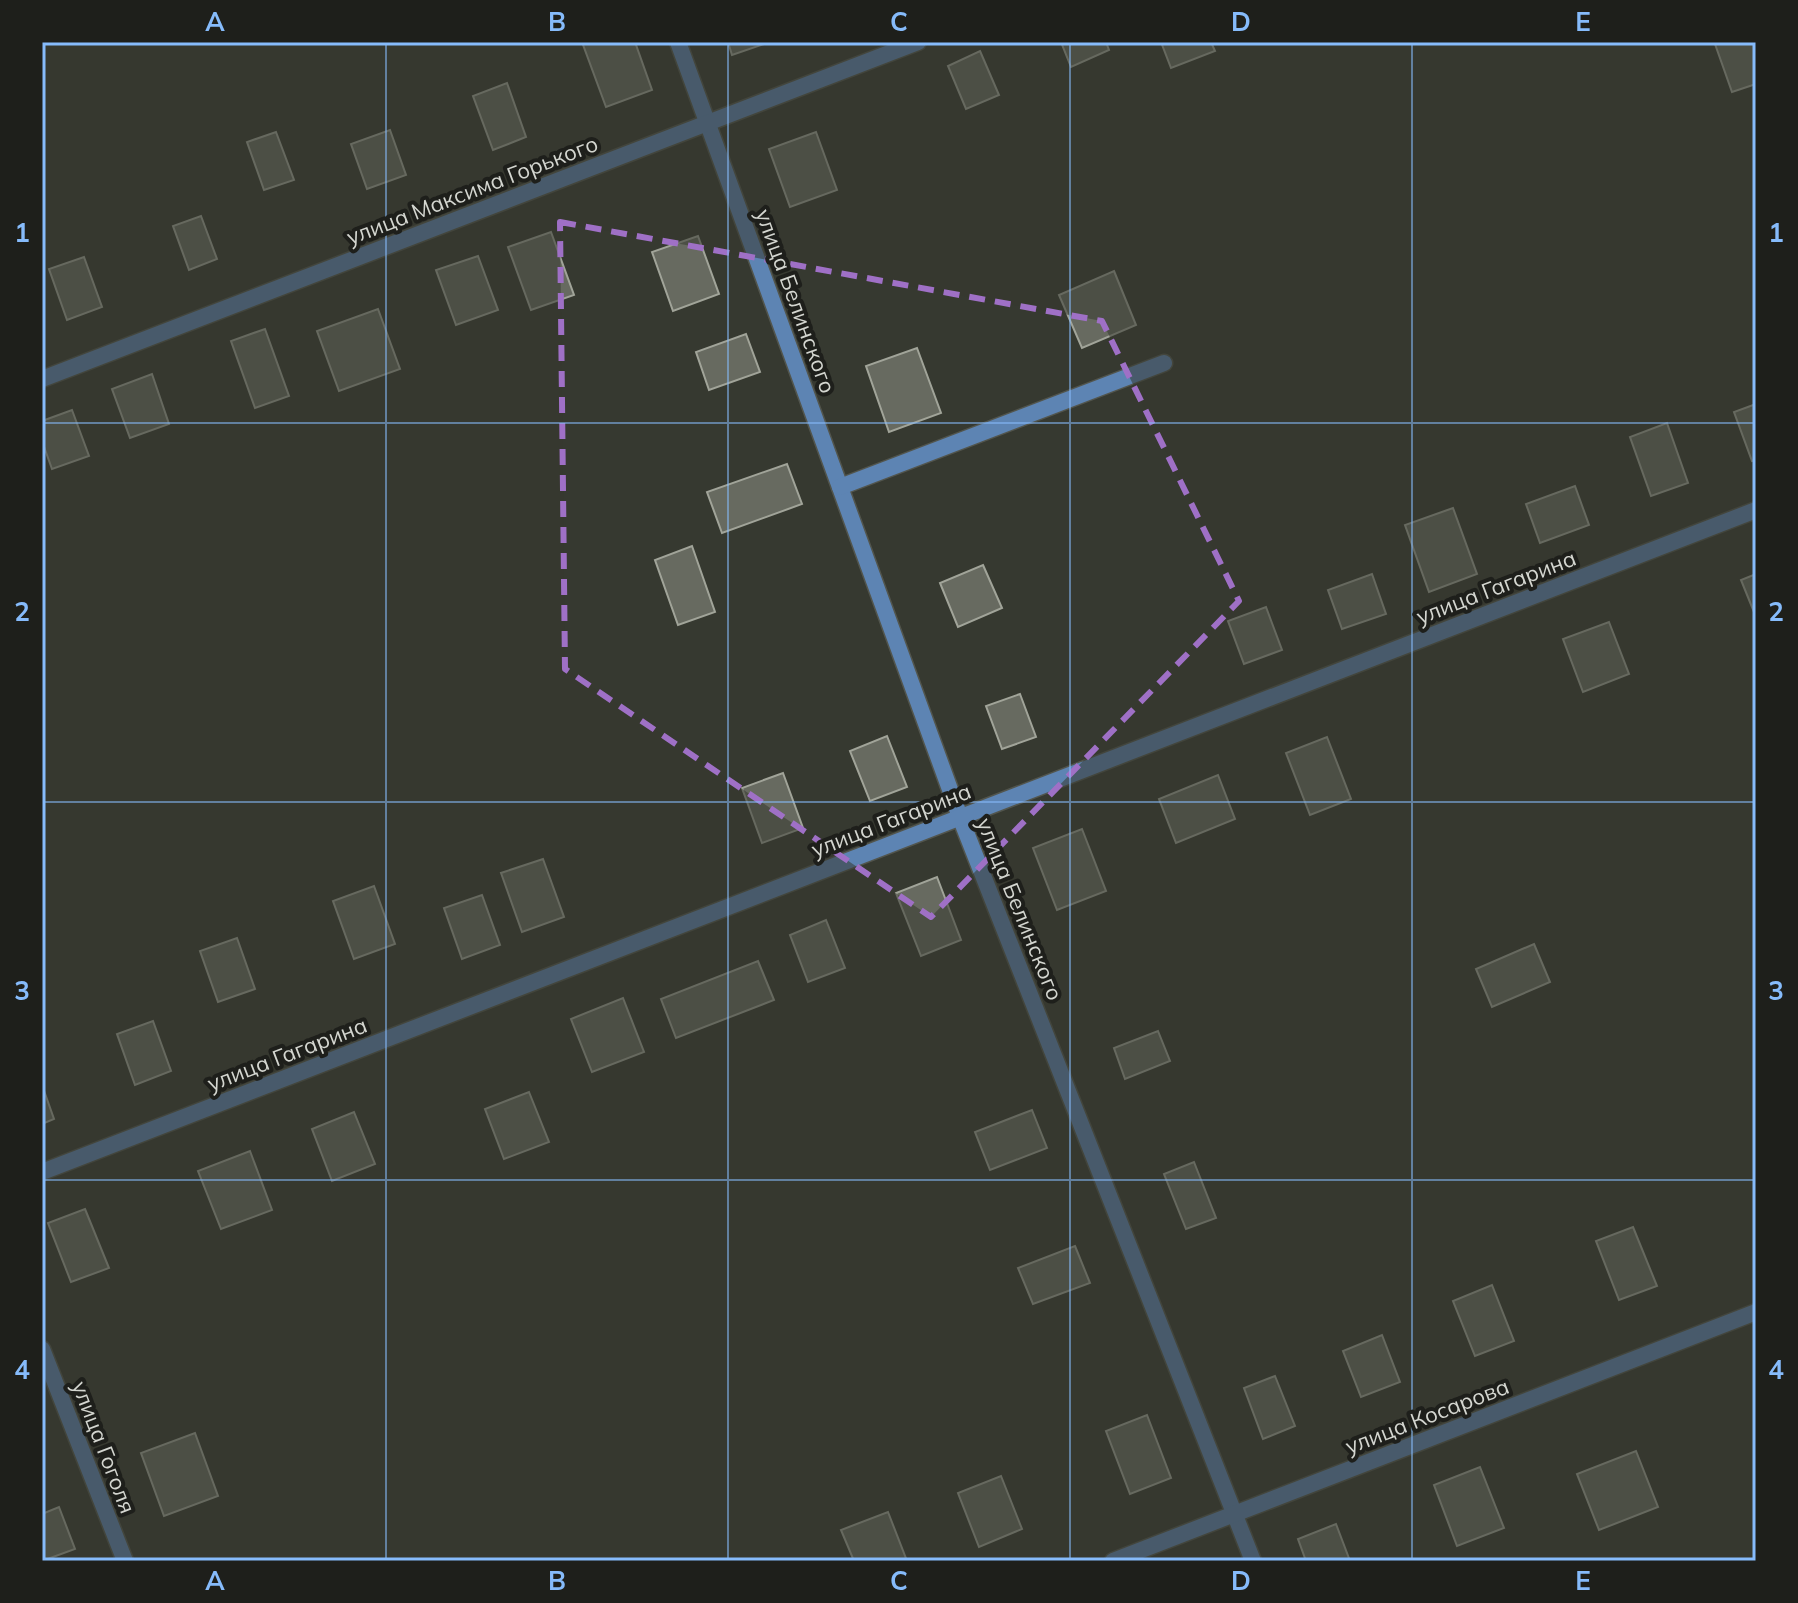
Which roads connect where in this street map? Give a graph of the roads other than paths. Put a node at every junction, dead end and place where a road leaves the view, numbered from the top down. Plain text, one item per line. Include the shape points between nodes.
1 (678, 42) edge
2 (918, 42) edge
3 (708, 123) junction
4 (1164, 363) dead end
5 (42, 379) edge
6 (840, 487) junction
7 (1756, 510) edge
8 (960, 817) junction
9 (42, 1172) edge
10 (1756, 1312) edge
11 (42, 1349) edge
12 (1236, 1514) junction
13 (125, 1561) edge
14 (1113, 1561) edge
15 (1253, 1561) edge

1 - 3 street, улица Белинского
2 - 3 street, улица Максима Горького
3 - 5 street, улица Максима Горького
3 - 6 street, улица Белинского
4 - 6 street
6 - 8 street, улица Белинского
7 - 8 street, улица Гагарина
8 - 9 street, улица Гагарина
8 - 12 street, улица Белинского
10 - 12 street, улица Косарова
11 - 13 street, улица Гоголя
12 - 14 street, улица Косарова
12 - 15 street, улица Белинского

